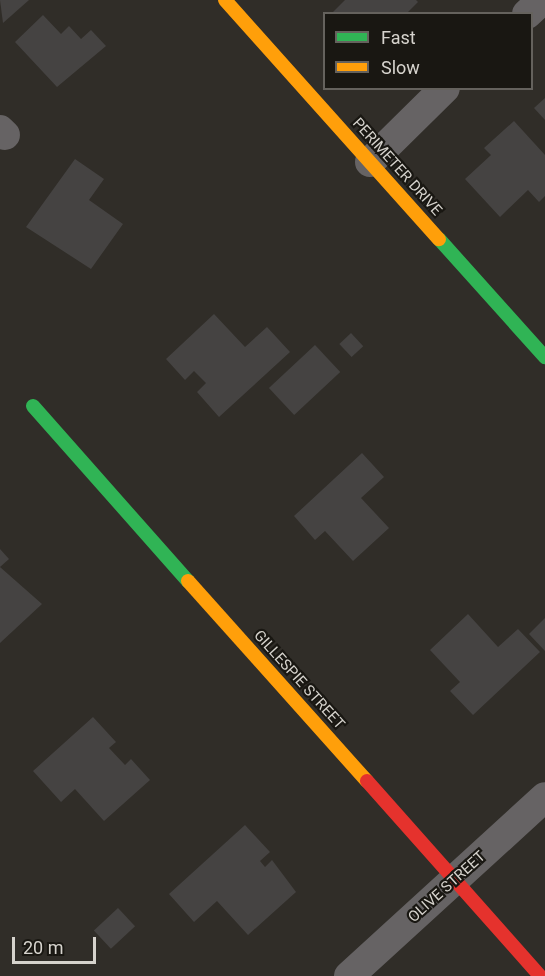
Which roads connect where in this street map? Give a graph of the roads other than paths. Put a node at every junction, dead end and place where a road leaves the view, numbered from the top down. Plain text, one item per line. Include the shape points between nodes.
1 (225, 0) edge
2 (542, 0) edge
3 (529, 12) edge
4 (443, 90) edge
5 (370, 162) junction
6 (545, 357) edge
7 (33, 405) dead end
8 (545, 797) edge
9 (454, 880) junction
10 (349, 976) edge
11 (540, 976) edge

1 - 5 street, PERIMETER DRIVE
2 - 3 street
4 - 5 street
5 - 6 street, PERIMETER DRIVE
7 - 9 street, GILLESPIE STREET
8 - 9 street, OLIVE STREET
9 - 10 street, OLIVE STREET
9 - 11 street, GILLESPIE STREET

